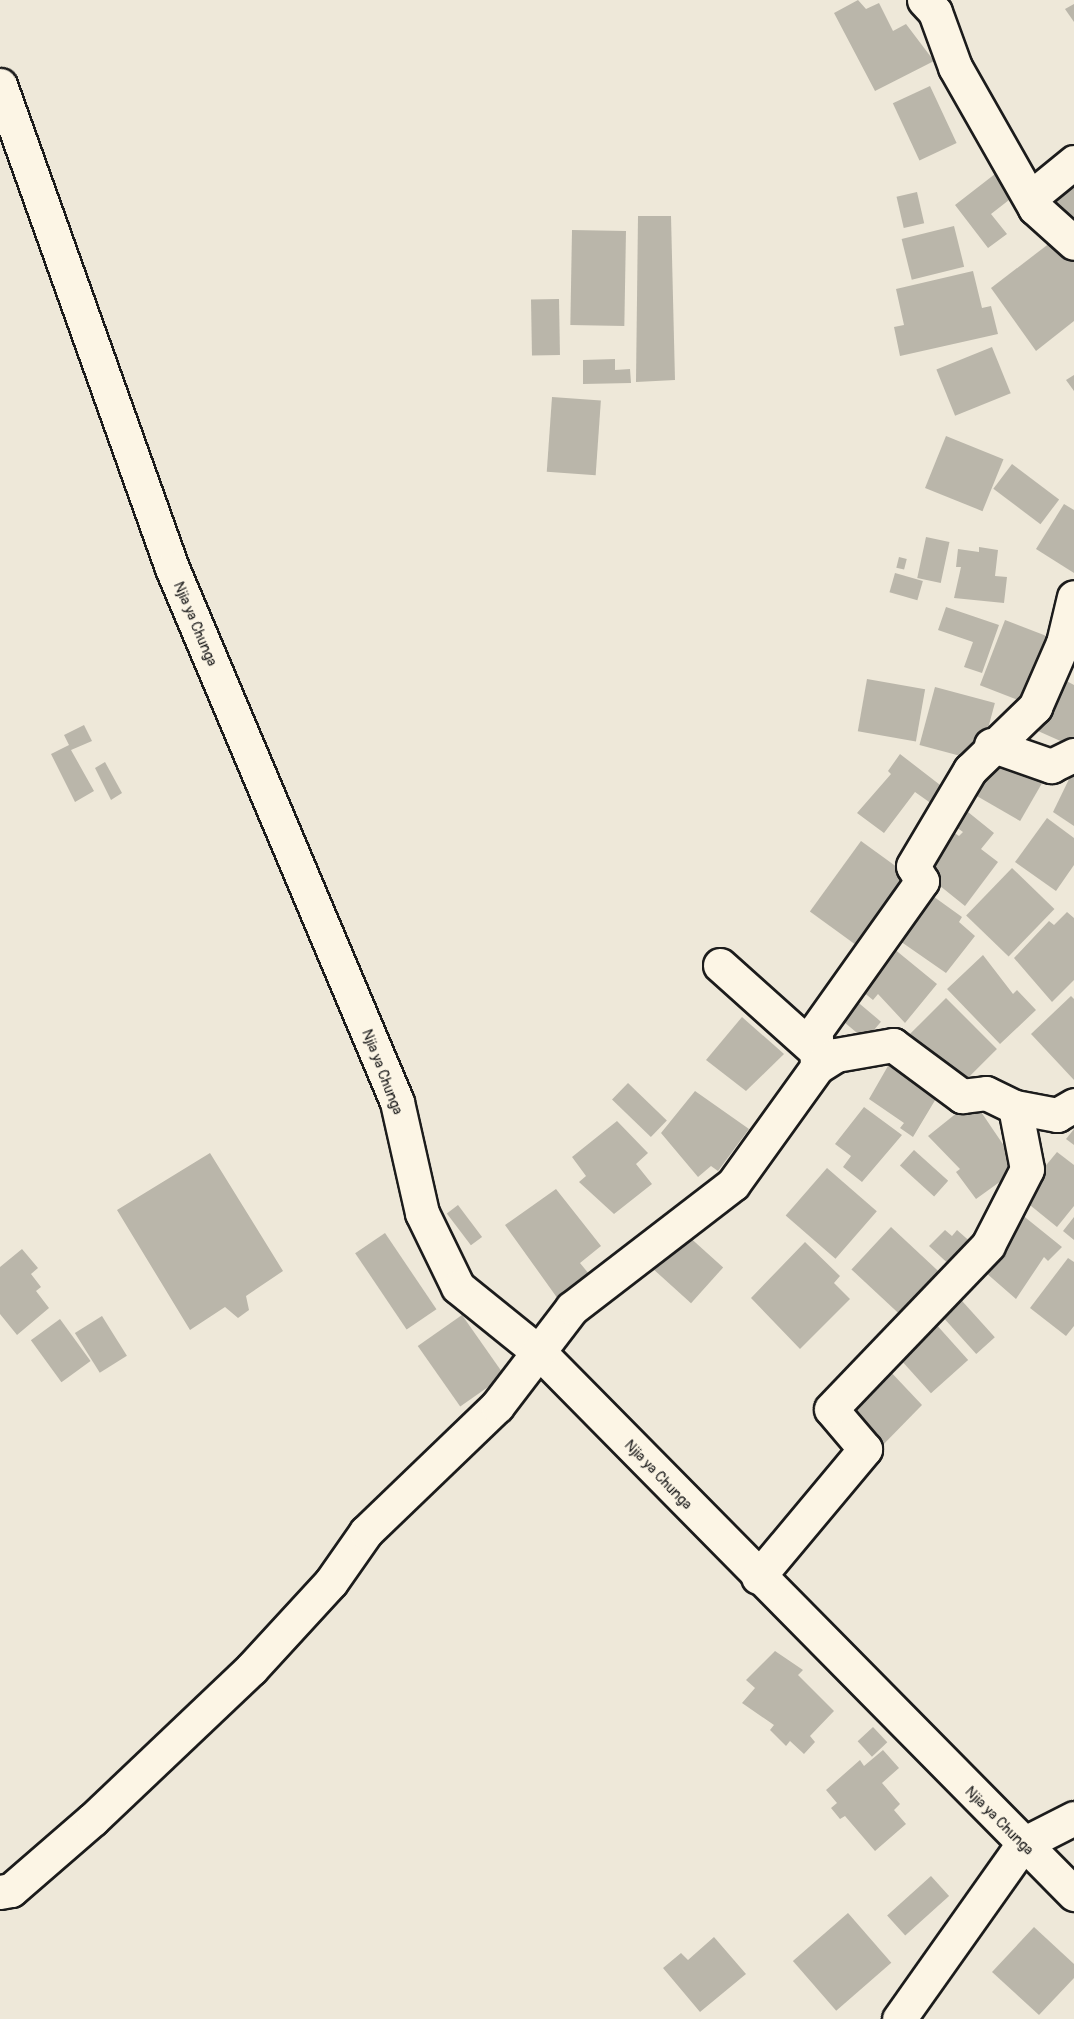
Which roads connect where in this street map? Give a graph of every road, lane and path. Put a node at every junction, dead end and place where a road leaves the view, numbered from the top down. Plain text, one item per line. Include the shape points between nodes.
1 (924, 0) edge
2 (0, 85) edge
3 (1074, 162) edge
4 (1030, 198) junction
5 (1074, 243) edge
6 (1074, 597) edge
7 (991, 745) junction
8 (1074, 755) edge
9 (720, 965) dead end
10 (817, 1060) junction
11 (1074, 1105) edge
12 (1016, 1107) junction
13 (541, 1354) junction
14 (758, 1577) junction
15 (1074, 1818) edge
16 (1023, 1844) junction
17 (0, 1893) edge
18 (1074, 1894) edge
19 (899, 2019) edge

1 - 4 street via 935,12 955,67
2 - 13 street, Njia ya Chunga via 172,568 397,1102 422,1213 458,1287
3 - 4 street
4 - 5 street
6 - 7 street via 1063,643 1035,707
7 - 8 street via 1051,766
7 - 10 street via 970,770 913,866 922,881 816,1030
9 - 10 street
10 - 12 street via 893,1045 962,1096 986,1093
10 - 13 street via 733,1184 572,1308
11 - 12 street via 1057,1114
12 - 14 street via 1027,1169 988,1245 831,1409 865,1449
13 - 14 street, Njia ya Chunga
13 - 17 street via 497,1406 366,1532 331,1582 251,1669 93,1819 12,1890
14 - 16 street, Njia ya Chunga
15 - 16 street
16 - 18 street, Njia ya Chunga
16 - 19 street

